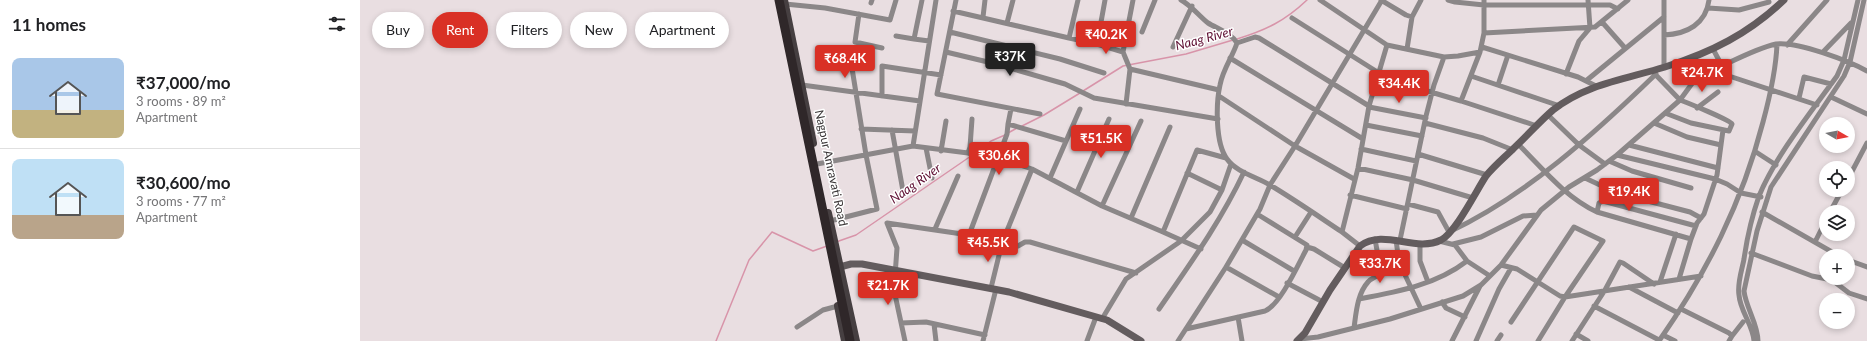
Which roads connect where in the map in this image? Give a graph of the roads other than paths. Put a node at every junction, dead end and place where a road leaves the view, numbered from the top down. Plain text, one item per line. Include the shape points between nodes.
1 (775, 0) edge
2 (896, 0) edge
3 (922, 0) edge
4 (936, 0) edge
5 (956, 0) edge
6 (986, 0) edge
7 (1013, 0) edge
8 (1078, 0) edge
9 (1105, 0) edge
10 (1134, 0) edge
11 (1155, 0) edge
12 (1181, 0) edge
13 (1320, 0) edge
14 (1381, 0) edge
15 (1421, 0) edge
16 (1448, 0) edge
17 (1628, 0) edge
18 (1665, 0) edge
19 (1709, 0) edge
20 (1784, 0) edge
21 (1827, 0) edge
22 (1858, 0) edge
23 (1864, 0) edge
24 (783, 1) edge
25 (1769, 1) edge
26 (1484, 2) edge
27 (1588, 3) edge
28 (1192, 6) junction
29 (1708, 8) junction
30 (1618, 9) junction
31 (1772, 10) junction
32 (953, 11) junction
33 (859, 14) junction
34 (1664, 16) junction
35 (983, 17) junction
36 (1412, 17) junction
37 (1292, 18) dead end
38 (1602, 22) junction
39 (1851, 22) junction
40 (1007, 23) junction
41 (1590, 28) junction
42 (1364, 29) junction
43 (950, 32) junction
44 (1142, 32) dead end
45 (1484, 33) junction
46 (1664, 35) junction
47 (896, 36) dead end
48 (1069, 38) junction
49 (914, 39) junction
50 (929, 41) junction
51 (1236, 41) junction
52 (1097, 44) junction
53 (1777, 44) junction
54 (1787, 45) junction
55 (1387, 46) junction
56 (1173, 47) dead end
57 (882, 48) dead end
58 (1625, 48) junction
59 (1407, 49) junction
60 (1481, 49) junction
61 (1713, 49) junction
62 (946, 52) junction
63 (1823, 52) junction
64 (1124, 54) junction
65 (1349, 55) junction
66 (1508, 55) junction
67 (1444, 57) junction
68 (1230, 58) junction
69 (1844, 60) junction
70 (851, 62) dead end
71 (1850, 62) junction
72 (1722, 66) junction
73 (1664, 67) junction
74 (1129, 68) junction
75 (1867, 71) edge
76 (924, 72) junction
77 (1654, 72) junction
78 (1104, 73) dead end
79 (1566, 74) junction
80 (1700, 74) dead end
81 (941, 75) junction
82 (1378, 75) junction
83 (1471, 76) junction
84 (1587, 80) junction
85 (1331, 84) junction
86 (1831, 84) junction
87 (802, 85) junction
88 (1498, 85) junction
89 (1596, 86) junction
90 (1772, 91) junction
91 (856, 92) junction
92 (1432, 92) junction
93 (1718, 92) dead end
94 (1219, 93) junction
95 (882, 96) junction
96 (1831, 97) junction
97 (1799, 98) junction
98 (1680, 100) junction
99 (1461, 101) junction
100 (920, 102) junction
101 (1126, 104) junction
102 (1817, 105) junction
103 (1560, 106) junction
104 (1369, 107) junction
105 (1697, 108) junction
106 (1011, 109) junction
107 (1080, 109) dead end
108 (1316, 111) junction
109 (1665, 113) junction
110 (1040, 114) dead end
111 (1867, 114) edge
112 (1548, 115) junction
113 (972, 119) dead end
114 (1109, 119) dead end
115 (1218, 119) junction
116 (946, 121) dead end
117 (1425, 121) junction
118 (1141, 122) dead end
119 (1654, 123) junction
120 (1008, 124) junction
121 (1366, 125) junction
122 (1537, 126) junction
123 (1170, 127) dead end
124 (861, 129) junction
125 (892, 130) junction
126 (1723, 130) junction
127 (915, 131) junction
128 (1422, 136) junction
129 (1363, 139) junction
130 (1066, 141) junction
131 (1867, 143) edge
132 (1580, 145) junction
133 (1629, 145) junction
134 (1721, 145) junction
135 (913, 146) junction
136 (1295, 146) junction
137 (1516, 147) junction
138 (926, 148) junction
139 (1362, 149) junction
140 (896, 150) junction
141 (941, 151) junction
142 (1756, 152) junction
143 (969, 153) junction
144 (1418, 154) junction
145 (866, 155) junction
146 (1617, 155) junction
147 (1226, 158) junction
148 (997, 159) junction
149 (1416, 161) junction
150 (1607, 163) junction
151 (817, 164) junction
152 (1231, 164) junction
153 (1776, 165) junction
154 (1855, 166) edge
155 (1358, 168) junction
156 (1718, 168) junction
157 (1032, 169) junction
158 (1545, 170) junction
159 (1244, 172) junction
160 (1187, 173) junction
161 (1487, 175) junction
162 (958, 176) dead end
163 (932, 178) dead end
164 (1050, 178) junction
165 (1585, 178) junction
166 (1354, 179) junction
167 (1715, 179) junction
168 (1413, 180) junction
169 (1270, 185) junction
170 (1691, 188) dead end
171 (1222, 190) junction
172 (903, 191) dead end
173 (1077, 192) junction
174 (1564, 192) junction
175 (1740, 193) junction
176 (1350, 195) junction
177 (1759, 197) junction
178 (1473, 198) junction
179 (1767, 198) junction
180 (1102, 206) junction
181 (1407, 206) junction
182 (1311, 212) junction
183 (1597, 212) junction
184 (1762, 212) junction
185 (1257, 214) junction
186 (1537, 215) junction
187 (1132, 218) junction
188 (1701, 218) junction
189 (830, 221) junction
190 (1696, 226) junction
191 (935, 229) junction
192 (1162, 232) junction
193 (1342, 232) junction
194 (1449, 232) junction
195 (1676, 234) junction
196 (1819, 234) edge
197 (969, 235) junction
198 (1295, 237) junction
199 (1375, 239) junction
200 (1691, 239) junction
201 (830, 240) junction
202 (1242, 240) junction
203 (1398, 240) junction
204 (1438, 240) junction
205 (1181, 241) junction
206 (1815, 242) junction
207 (1002, 243) junction
208 (1420, 244) junction
209 (1453, 244) junction
210 (1360, 246) junction
211 (1307, 247) junction
212 (1827, 249) edge
213 (832, 250) junction
214 (1201, 250) junction
215 (1751, 253) junction
216 (1467, 261) junction
217 (1855, 263) edge
218 (1501, 265) junction
219 (841, 266) junction
220 (1226, 267) junction
221 (1867, 267) edge
222 (1345, 268) junction
223 (1511, 268) junction
224 (896, 269) junction
225 (832, 270) junction
226 (1294, 271) junction
227 (1136, 273) junction
228 (1490, 276) junction
229 (1701, 276) junction
230 (1679, 279) junction
231 (1537, 281) junction
232 (1428, 282) junction
233 (1660, 282) junction
234 (1287, 283) junction
235 (1654, 284) junction
236 (1481, 285) junction
237 (1629, 287) junction
238 (994, 288) junction
239 (1410, 288) junction
240 (1605, 290) junction
241 (1279, 297) junction
242 (1565, 297) junction
243 (1359, 299) junction
244 (1867, 299) edge
245 (1323, 302) junction
246 (1442, 302) junction
247 (838, 306) junction
248 (1594, 306) junction
249 (1159, 309) dead end
250 (1421, 309) junction
251 (1679, 311) junction
252 (1465, 317) junction
253 (1099, 318) junction
254 (1238, 318) junction
255 (1511, 322) dead end
256 (1743, 322) dead end
257 (901, 323) junction
258 (934, 324) junction
259 (797, 326) dead end
260 (1354, 328) junction
261 (1186, 329) junction
262 (1501, 334) dead end
263 (1576, 334) junction
264 (985, 335) junction
265 (1663, 335) junction
266 (1319, 339) edge
267 (1730, 339) edge
268 (1299, 340) edge
269 (845, 341) edge
270 (850, 341) edge
271 (856, 341) edge
272 (905, 341) edge
273 (936, 341) edge
274 (983, 341) edge
275 (1087, 341) edge
276 (1141, 341) edge
277 (1178, 341) edge
278 (1242, 341) edge
279 (1452, 341) edge
280 (1476, 341) edge
281 (1497, 341) edge
282 (1538, 341) edge
283 (1572, 341) edge
284 (1588, 341) edge
285 (1659, 341) edge
286 (1675, 341) edge
287 (1754, 341) edge
288 (1758, 341) edge

1 - 201 main road, Nagpur Amravati Road
2 - 33 street via 890,20
3 - 49 street
4 - 50 street
5 - 32 street
6 - 35 street
7 - 40 street
8 - 48 street
9 - 52 street
10 - 64 street
11 - 44 street
12 - 28 street
13 - 42 street
14 - 36 street
14 - 42 street
15 - 36 street
16 - 26 street
17 - 30 street
18 - 34 street
19 - 29 street
20 - 31 street
21 - 54 street
22 - 39 street
23 - 71 street
24 - 33 street
24 - 87 main road, Nagpur Amravati Road
24 - 270 highway, bridge
25 - 29 street via 1739,10
25 - 31 street
26 - 27 street
26 - 45 street
27 - 30 street via 1610,5
27 - 41 street
28 - 51 street via 1208,22
28 - 56 street
29 - 46 street via 1699,24 1687,30
30 - 38 street
31 - 61 street via 1741,35
32 - 35 street
32 - 43 street
33 - 57 street via 855,42
34 - 46 street
34 - 58 street
35 - 40 street
36 - 59 street
37 - 65 street
38 - 41 street
38 - 58 street
39 - 63 street
39 - 69 street
40 - 48 street
41 - 45 street
41 - 79 street via 1579,42
42 - 55 street
42 - 65 street
43 - 62 street
43 - 78 street via 1060,59
45 - 60 street
46 - 73 street
47 - 49 street
48 - 52 street
49 - 50 street
50 - 76 street
51 - 68 street
51 - 85 street via 1258,37
52 - 64 street
53 - 54 street
53 - 72 street via 1746,54
53 - 90 street
54 - 63 street
55 - 59 street
55 - 82 street
58 - 84 street
59 - 67 street
60 - 66 street
60 - 67 street
60 - 83 street
61 - 72 street
61 - 73 street
62 - 81 street
62 - 101 street via 1065,84 1094,98
63 - 69 street
64 - 74 street
65 - 82 street
65 - 85 street
66 - 79 street
66 - 88 street
67 - 92 street
68 - 94 street
68 - 108 street
69 - 71 street
69 - 86 street
70 - 91 street
71 - 75 street
71 - 96 street
72 - 90 street via 1729,76
73 - 77 street
74 - 94 street
74 - 101 street
76 - 81 street
76 - 95 street via 882,66
76 - 100 street
77 - 89 street
77 - 98 street
77 - 132 street
79 - 84 street
80 - 98 street
81 - 106 street via 937,94
82 - 92 street
82 - 104 street
83 - 88 street
83 - 99 street
84 - 89 street
85 - 104 street
85 - 108 street
86 - 97 street via 1804,77
86 - 102 street
87 - 91 street
87 - 151 main road, Nagpur Amravati Road
88 - 103 street
89 - 103 street
90 - 97 street
90 - 142 street
91 - 95 street
91 - 124 street
92 - 99 street
92 - 117 street
93 - 105 street
94 - 115 street
94 - 136 street
95 - 100 street
96 - 111 street
96 - 179 street via 1782,169
97 - 102 street
98 - 105 street
98 - 109 street
99 - 122 street
100 - 127 street
101 - 115 street
102 - 153 street
103 - 112 street
104 - 117 street
104 - 121 street
105 - 126 street via 1732,122 1729,131
106 - 110 street
106 - 120 street
107 - 130 street
108 - 129 street
108 - 136 street
109 - 119 street
109 - 126 street via 1691,123
112 - 122 street
112 - 132 street
113 - 143 street
114 - 173 street
115 - 147 street via 1221,149
116 - 141 street
117 - 128 street
117 - 137 street
118 - 180 street
119 - 133 street
119 - 134 street via 1687,137
120 - 130 street
120 - 148 street via 1007,134
121 - 128 street
121 - 129 street
122 - 137 street
123 - 187 street
124 - 125 street
124 - 145 street
125 - 127 street
125 - 140 street
126 - 134 street
127 - 135 street
128 - 144 street
129 - 139 street
130 - 164 street
131 - 154 street
132 - 150 street
132 - 158 street
133 - 146 street
133 - 156 street
134 - 156 street
135 - 138 street
135 - 140 street
136 - 166 street
136 - 169 street
137 - 158 street
137 - 161 street
138 - 141 street
138 - 163 street
139 - 149 street
139 - 155 street
140 - 145 street
140 - 172 street
141 - 143 street
142 - 153 street
142 - 175 street
143 - 148 street via 978,157
144 - 149 street
144 - 161 street
145 - 151 street
145 - 189 street via 877,209
146 - 150 street
146 - 167 street
147 - 152 street
147 - 160 street via 1197,150
148 - 157 street
148 - 197 street
149 - 168 street
150 - 165 street
150 - 170 street
151 - 189 main road, Nagpur Amravati Road
152 - 159 street
152 - 171 street
153 - 177 street
155 - 166 street
155 - 168 street
156 - 167 street
157 - 164 street
157 - 207 street
158 - 174 street
158 - 194 street via 1495,207
159 - 169 street
159 - 214 street
160 - 171 street
160 - 192 street
161 - 178 street
162 - 191 street
164 - 173 street
165 - 174 street
165 - 188 street via 1617,193 1690,212
166 - 176 street
167 - 175 street
167 - 188 street
168 - 178 street
168 - 181 street
169 - 182 street
169 - 185 street
171 - 205 street via 1210,212
173 - 180 street
174 - 183 street
174 - 186 street
175 - 177 street
175 - 229 street
176 - 181 street
176 - 193 street
177 - 179 street
177 - 287 street via 1745,250 1739,286 1742,307
178 - 194 street
179 - 184 street
180 - 187 street
181 - 194 street via 1438,212
181 - 203 street
182 - 193 street
182 - 198 street
183 - 190 street via 1599,203 1603,201
183 - 195 street
184 - 206 street
184 - 215 street
185 - 198 street
185 - 202 street
186 - 209 street via 1523,216 1476,239
186 - 218 street
187 - 192 street
188 - 190 street
189 - 201 main road, Nagpur Amravati Road
190 - 200 street
191 - 197 street
191 - 224 street via 887,223 897,248
192 - 205 street
193 - 210 street
194 - 204 street
195 - 200 street
195 - 233 street
196 - 206 street
197 - 207 street
198 - 211 street
199 - 203 street
199 - 210 street
199 - 243 street via 1381,273 1367,283
200 - 230 street
201 - 213 main road, Nagpur Amravati Road
202 - 220 street
202 - 226 street
203 - 208 street
203 - 239 street via 1399,262
204 - 208 street via 1426,245
204 - 209 street
205 - 214 street
205 - 227 street
206 - 212 street
207 - 227 street via 1018,246 1030,242
207 - 238 street
208 - 232 street via 1420,261
209 - 216 street
210 - 222 street
211 - 222 street
211 - 226 street
213 - 219 main road, Nagpur Amravati Road
213 - 225 main road, Nagpur Amravati Road
214 - 249 street
215 - 244 street via 1812,276 1832,280 1849,293
215 - 288 street via 1744,291 1745,302 1757,330
216 - 228 street
216 - 232 street
217 - 221 street
218 - 223 street
218 - 228 street
219 - 224 street via 862,264
219 - 225 street
219 - 271 main road, Nagpur Amravati Road
220 - 241 street
220 - 261 street
222 - 245 street
223 - 231 street
223 - 280 street
224 - 238 street
224 - 257 street via 894,290
225 - 247 main road, Nagpur Amravati Road
226 - 234 street
227 - 253 street via 1126,279
228 - 236 street
229 - 230 street
229 - 251 street
230 - 233 street
231 - 242 street
231 - 242 street via 1574,227 1603,241
231 - 255 street
232 - 239 street
233 - 235 street
234 - 241 street
234 - 245 street
235 - 237 street
235 - 240 street via 1622,262
236 - 246 street via 1463,296
236 - 252 street
237 - 240 street
237 - 251 street
238 - 253 street
238 - 264 street
239 - 243 street
239 - 250 street
240 - 242 street
240 - 248 street
241 - 254 street via 1270,309
242 - 282 street
243 - 260 street
245 - 268 street
246 - 250 street
246 - 252 street via 1446,308
247 - 259 street via 822,310
247 - 269 main road, Nagpur Amravati Road
248 - 263 street
248 - 285 street
250 - 260 street
251 - 265 street
251 - 267 street via 1729,333
252 - 279 street
253 - 275 street
253 - 276 street
254 - 261 street
254 - 278 street
256 - 267 street
257 - 258 street
257 - 272 street
258 - 264 street
258 - 273 street
260 - 266 street
261 - 277 street
262 - 281 street
263 - 283 street
263 - 284 street
264 - 274 street
265 - 285 street
265 - 286 street
266 - 268 street

